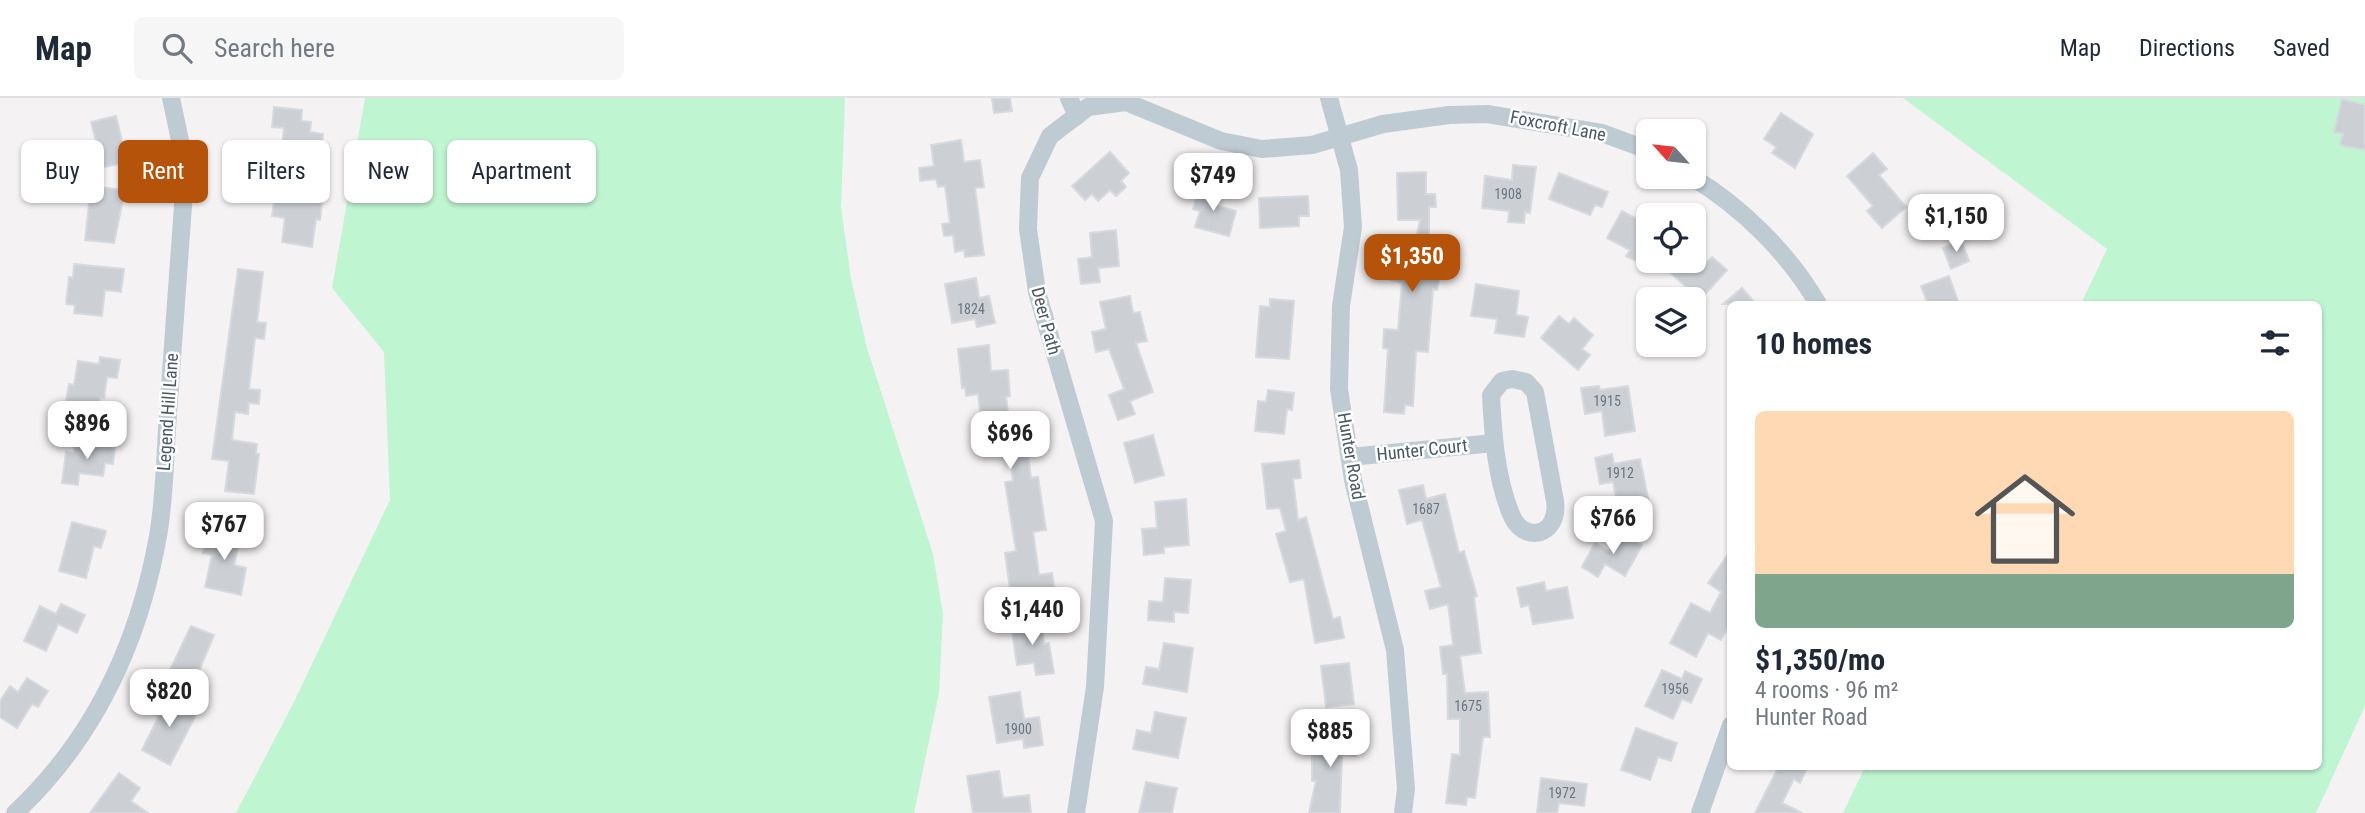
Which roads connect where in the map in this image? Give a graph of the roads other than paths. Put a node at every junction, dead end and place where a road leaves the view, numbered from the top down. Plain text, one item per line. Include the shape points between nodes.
1 (171, 98) edge
2 (1069, 98) edge
3 (1329, 98) edge
4 (1077, 116) junction
5 (1341, 138) junction
6 (1636, 146) edge
7 (1706, 188) edge
8 (1816, 301) edge
9 (1494, 443) junction
10 (1350, 457) junction
11 (1727, 736) edge
12 (15, 813) edge
13 (1076, 813) edge
14 (1403, 813) edge
15 (1700, 813) edge

1 - 12 street, Legend Hill Lane via 184,192 159,534 145,596 121,664 93,718 42,787
2 - 4 street
3 - 5 street, Hunter Road
4 - 5 street, Deer Path via 1088,107 1126,102 1221,141 1262,149
4 - 13 street, Deer Path via 1050,136 1030,178 1028,229 1037,292 1104,521 1095,687
5 - 6 street, Foxcroft Lane via 1383,124 1488,114 1602,133
5 - 10 street, Hunter Road via 1349,170 1353,227 1341,306 1339,389
7 - 8 street via 1749,220 1795,270
9 - 9 street via 1511,515 1523,530 1535,534 1547,530 1557,515 1535,393 1526,382 1502,381 1491,395
9 - 10 street, Hunter Court
10 - 14 street, Hunter Road via 1395,650 1406,789
11 - 15 street

